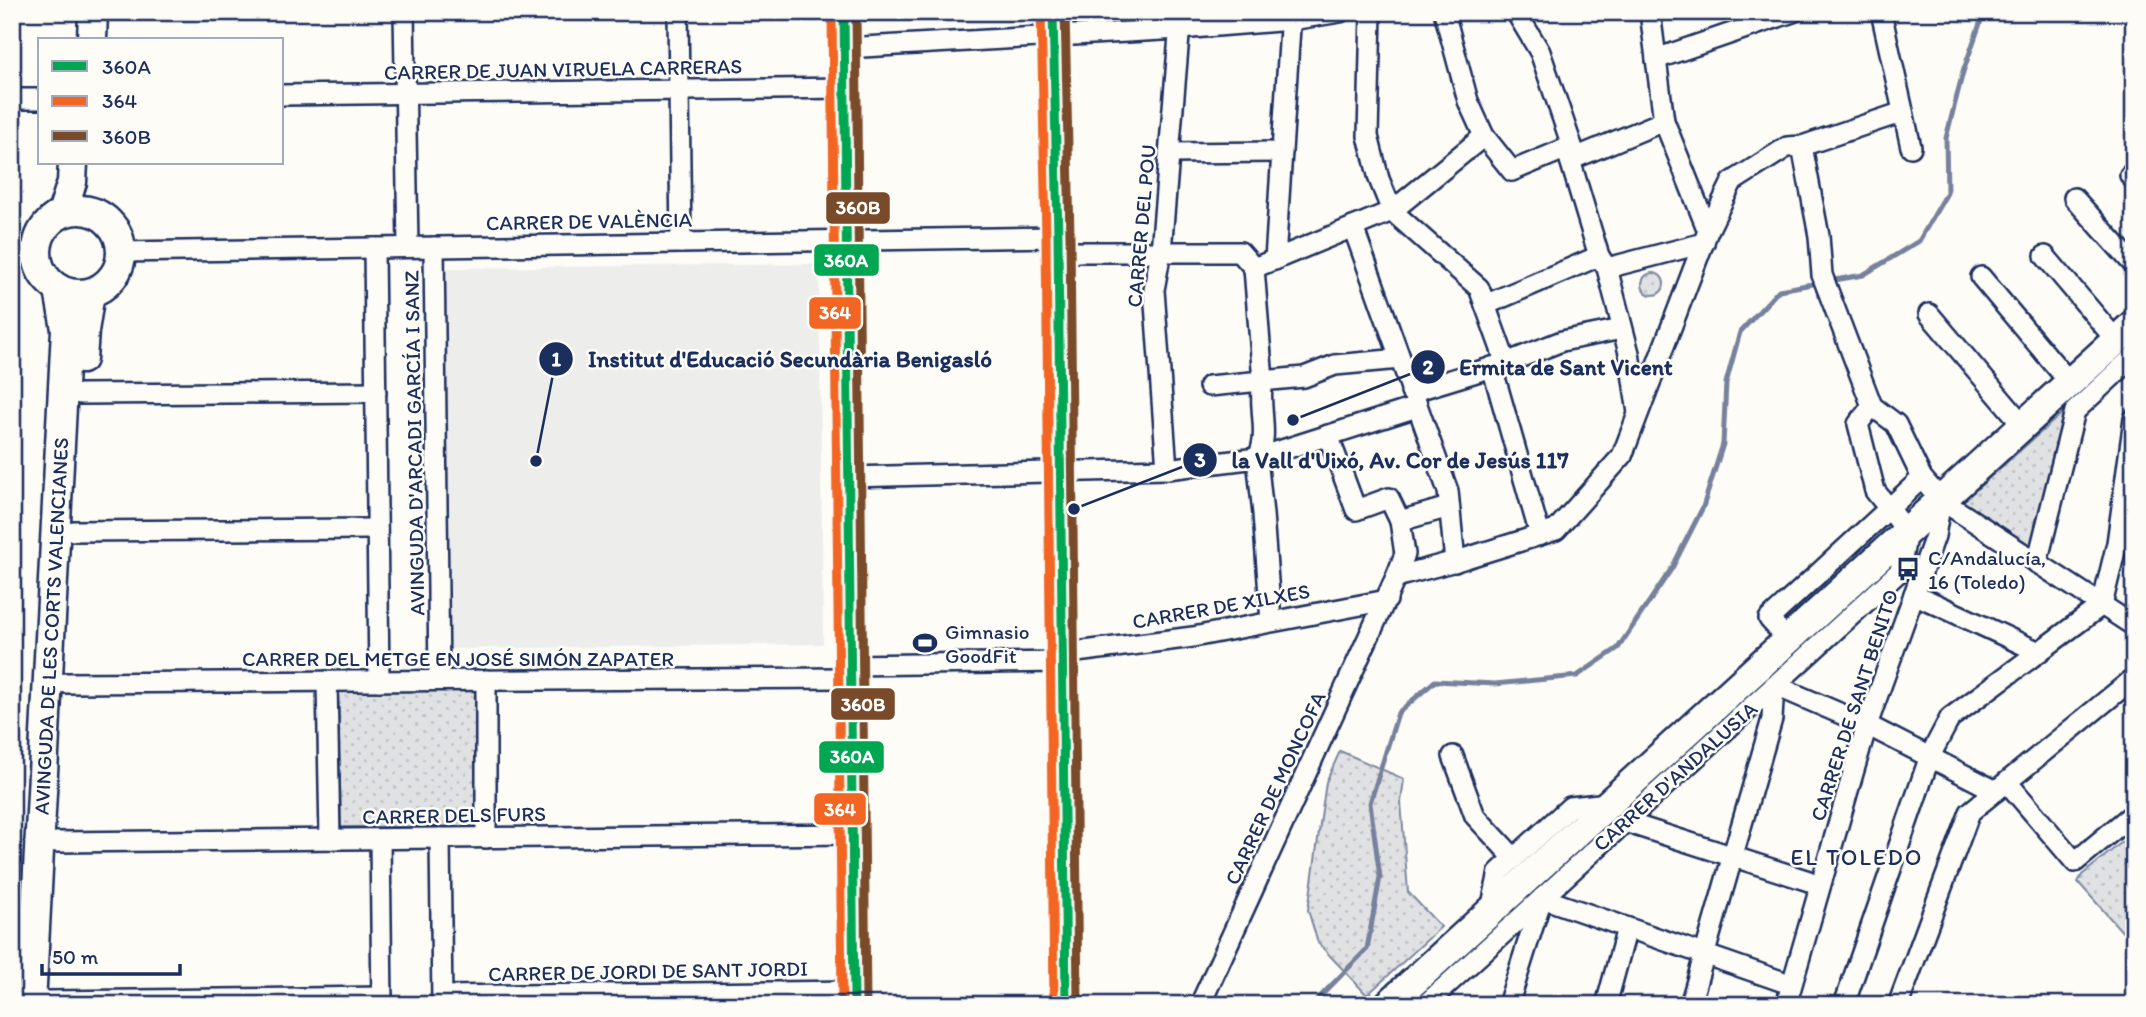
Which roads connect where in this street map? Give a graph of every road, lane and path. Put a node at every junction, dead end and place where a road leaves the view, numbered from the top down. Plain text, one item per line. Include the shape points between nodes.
1 (76, 12) edge
2 (93, 12) edge
3 (404, 12) edge
4 (678, 12) edge
5 (844, 12) edge
6 (1340, 12) edge
7 (1371, 12) edge
8 (1444, 12) edge
9 (1516, 12) edge
10 (1650, 12) edge
11 (1793, 12) edge
12 (1881, 12) edge
13 (1291, 16) edge
14 (1180, 21) edge
15 (1053, 24) edge
16 (75, 38) edge
17 (92, 38) edge
18 (845, 48) junction
19 (1656, 59) junction
20 (845, 88) junction
21 (679, 90) junction
22 (404, 94) junction
23 (284, 96) edge
24 (12, 99) edge
25 (38, 99) edge
26 (1903, 112) junction
27 (1664, 121) junction
28 (1483, 136) junction
29 (1802, 146) junction
30 (1911, 147) dead end
31 (1282, 152) junction
32 (1170, 153) junction
33 (1571, 153) junction
34 (73, 164) edge
35 (90, 164) edge
36 (2074, 198) dead end
37 (1392, 211) junction
38 (94, 212) junction
39 (62, 213) junction
40 (1353, 227) junction
41 (1706, 237) junction
42 (847, 240) junction
43 (681, 243) junction
44 (1058, 244) junction
45 (408, 247) junction
46 (434, 247) junction
47 (374, 248) junction
48 (1161, 251) junction
49 (121, 252) junction
50 (24, 253) edge
51 (2045, 256) dead end
52 (1275, 260) junction
53 (1603, 262) junction
54 (2134, 265) edge
55 (1255, 268) junction
56 (1981, 276) dead end
57 (59, 290) junction
58 (90, 293) junction
59 (1485, 304) junction
60 (1929, 314) dead end
61 (1622, 329) junction
62 (2128, 340) edge
63 (1400, 359) junction
64 (1499, 365) junction
65 (1263, 381) junction
66 (2070, 383) junction
67 (1209, 386) dead end
68 (376, 392) junction
69 (80, 394) junction
70 (1414, 400) junction
71 (1872, 406) junction
72 (1638, 416) junction
73 (2134, 419) edge
74 (2023, 425) junction
75 (1328, 435) junction
76 (1257, 458) junction
77 (1167, 469) junction
78 (1059, 472) junction
79 (849, 477) junction
80 (1922, 478) junction
81 (1448, 499) junction
82 (1941, 500) junction
83 (1889, 508) junction
84 (1396, 514) junction
85 (377, 529) junction
86 (73, 531) junction
87 (1864, 531) junction
88 (1907, 531) junction
89 (1540, 535) junction
90 (1884, 553) junction
91 (1833, 560) junction
92 (1459, 561) junction
93 (2037, 563) junction
94 (1853, 580) junction
95 (1392, 589) junction
96 (1914, 594) junction
97 (2102, 605) junction
98 (1271, 621) junction
99 (2134, 626) edge
100 (1788, 640) junction
101 (2039, 652) junction
102 (1062, 658) junction
103 (851, 671) junction
104 (2134, 678) edge
105 (439, 680) junction
106 (486, 680) junction
107 (327, 681) junction
108 (379, 681) junction
109 (65, 683) junction
110 (1774, 685) junction
111 (1867, 725) junction
112 (1453, 756) dead end
113 (1930, 756) junction
114 (2001, 787) junction
115 (1617, 812) junction
116 (2134, 813) edge
117 (853, 834) junction
118 (440, 838) junction
119 (486, 838) junction
120 (330, 839) junction
121 (380, 839) junction
122 (57, 842) junction
123 (1732, 857) junction
124 (1514, 858) junction
125 (1809, 881) dead end
126 (1542, 898) junction
127 (1491, 910) junction
128 (1628, 928) junction
129 (1704, 954) junction
130 (1781, 981) dead end
131 (854, 998) edge
132 (1421, 999) edge
133 (442, 1000) edge
134 (382, 1001) edge
135 (42, 1003) edge
136 (1066, 1005) edge
137 (1200, 1005) edge
138 (1388, 1005) edge
139 (1508, 1005) edge
140 (1606, 1005) edge
141 (1690, 1005) edge
142 (1786, 1005) edge
143 (1844, 1005) edge
144 (1898, 1005) edge

1 - 16 street
2 - 17 street
3 - 22 street
4 - 21 street
5 - 18 street
6 - 13 street
7 - 37 street via 1368,136
8 - 28 street via 1468,101
9 - 33 street via 1540,52
10 - 19 street
11 - 19 street
12 - 26 street
13 - 14 street
13 - 31 street
14 - 15 street
14 - 32 street, CARRER DEL POU
15 - 18 street
15 - 44 street
18 - 20 street
19 - 27 street
20 - 21 street, CARRER DE JUAN VIRUELA CARRERAS
20 - 42 street
21 - 22 street, CARRER DE JUAN VIRUELA CARRERAS
21 - 43 street
22 - 23 street, CARRER DE JUAN VIRUELA CARRERAS
22 - 45 street
24 - 25 street
26 - 29 street, CARRER DE XILXES
26 - 30 street
27 - 33 street
27 - 41 street
28 - 33 street via 1512,172
28 - 37 street
29 - 41 street, CARRER DE XILXES via 1787,147 1732,182
29 - 71 street via 1822,275
31 - 32 street
31 - 52 street
32 - 48 street, CARRER DEL POU
33 - 53 street
34 - 39 street
35 - 38 street
36 - 54 street
37 - 40 street
37 - 59 street via 1479,288
38 - 39 street
38 - 49 street via 114,228
39 - 50 street
40 - 52 street
40 - 63 street
41 - 53 street
41 - 72 street, CARRER DE XILXES
42 - 43 street, CARRER DE VALÈNCIA
42 - 44 street, CARRER DE VALÈNCIA
42 - 79 street
43 - 46 street, CARRER DE VALÈNCIA
44 - 48 street, CARRER DE VALÈNCIA
44 - 78 street
45 - 46 street, CARRER DE VALÈNCIA
45 - 47 street, CARRER DE VALÈNCIA
46 - 105 street, AVINGUDA D'ARCADI GARCÍA I SANZ
47 - 49 street, CARRER DE VALÈNCIA
47 - 68 street, AVINGUDA D'ARCADI GARCÍA I SANZ
48 - 55 street, CARRER DE VALÈNCIA via 1240,252
48 - 77 street, CARRER DEL POU via 1154,290
49 - 58 street via 113,278
50 - 57 street
51 - 62 street
52 - 55 street
53 - 59 street
53 - 61 street
55 - 65 street
56 - 66 street
57 - 58 street
57 - 135 street, AVINGUDA DE LES CORTS VALENCIANES via 66,329
58 - 69 street, AVINGUDA DE LES CORTS VALENCIANES
59 - 64 street
60 - 74 street
61 - 64 street via 1562,341
61 - 72 street
62 - 66 street, CARRER D'ANDALUSIA
62 - 93 street via 2075,411
63 - 65 street via 1335,365 1304,377
63 - 70 street
64 - 70 street
64 - 89 street
65 - 67 street
65 - 76 street via 1264,447
66 - 74 street, CARRER D'ANDALUSIA
68 - 69 street
68 - 85 street, AVINGUDA D'ARCADI GARCÍA I SANZ
69 - 86 street, AVINGUDA DE LES CORTS VALENCIANES
70 - 75 street
70 - 81 street
71 - 80 street via 1896,424
71 - 83 street via 1858,424 1875,491
72 - 89 street, CARRER DE XILXES via 1622,456 1556,530
73 - 97 street via 2117,543
74 - 82 street, CARRER D'ANDALUSIA
75 - 76 street
75 - 84 street via 1356,510 1389,498
76 - 77 street
76 - 98 street
77 - 78 street
78 - 79 street
78 - 102 street
79 - 103 street
80 - 82 street
80 - 83 street
81 - 84 street
81 - 92 street
82 - 88 street, CARRER D'ANDALUSIA
82 - 93 street
82 - 96 street, CARRER DE SANT BENITO via 1935,536
83 - 87 street
83 - 88 street
84 - 95 street, CARRER DE MONCOFA via 1405,554
85 - 86 street
85 - 108 street, AVINGUDA D'ARCADI GARCÍA I SANZ
86 - 109 street, AVINGUDA DE LES CORTS VALENCIANES
87 - 90 street
87 - 91 street
88 - 90 street, CARRER D'ANDALUSIA
88 - 110 street, CARRER D'ANDALUSIA via 1900,571
89 - 92 street, CARRER DE XILXES
90 - 94 street, CARRER D'ANDALUSIA
91 - 94 street
91 - 100 street via 1769,619
92 - 95 street, CARRER DE XILXES
93 - 97 street
94 - 100 street, CARRER D'ANDALUSIA
95 - 98 street, CARRER DE XILXES
95 - 137 street, CARRER DE MONCOFA
96 - 101 street
96 - 111 street, CARRER DE SANT BENITO
97 - 99 street
97 - 101 street
98 - 102 street, CARRER DE XILXES
100 - 115 street, CARRER D'ANDALUSIA
101 - 113 street via 1950,718
102 - 103 street, CARRER DE XILXES
102 - 136 street
103 - 106 street, CARRER DEL METGE EN JOSÉ SIMÓN ZAPATER
103 - 117 street
104 - 114 street
105 - 106 street, CARRER DEL METGE EN JOSÉ SIMÓN ZAPATER
105 - 108 street, CARRER DEL METGE EN JOSÉ SIMÓN ZAPATER
106 - 119 street
107 - 108 street, CARRER DEL METGE EN JOSÉ SIMÓN ZAPATER
107 - 109 street, CARRER DEL METGE EN JOSÉ SIMÓN ZAPATER
107 - 120 street
109 - 122 street, AVINGUDA DE LES CORTS VALENCIANES
110 - 111 street
110 - 115 street, CARRER D'ANDALUSIA
110 - 123 street via 1772,719
111 - 113 street
111 - 142 street, CARRER DE SANT BENITO
112 - 124 street via 1475,816
113 - 114 street
113 - 143 street
114 - 116 street via 2075,862
114 - 144 street via 1969,812
115 - 123 street
115 - 124 street, CARRER D'ANDALUSIA via 1570,807
115 - 126 street, CARRER D'ANDALUSIA
115 - 127 street, CARRER D'ANDALUSIA
117 - 119 street, CARRER DELS FURS
117 - 131 street
118 - 119 street, CARRER DELS FURS
118 - 121 street, CARRER DELS FURS
118 - 133 street
120 - 121 street, CARRER DELS FURS
120 - 122 street, CARRER DELS FURS
121 - 134 street
122 - 135 street, AVINGUDA DE LES CORTS VALENCIANES
123 - 125 street
123 - 129 street
124 - 127 street, CARRER D'ANDALUSIA via 1499,872
126 - 128 street
126 - 132 street, CARRER D'ANDALUSIA
126 - 139 street
127 - 132 street, CARRER D'ANDALUSIA
128 - 129 street
128 - 140 street
129 - 130 street
129 - 141 street
131 - 133 street, CARRER DE JORDI DE SANT JORDI
132 - 138 street, CARRER D'ANDALUSIA
134 - 135 street

